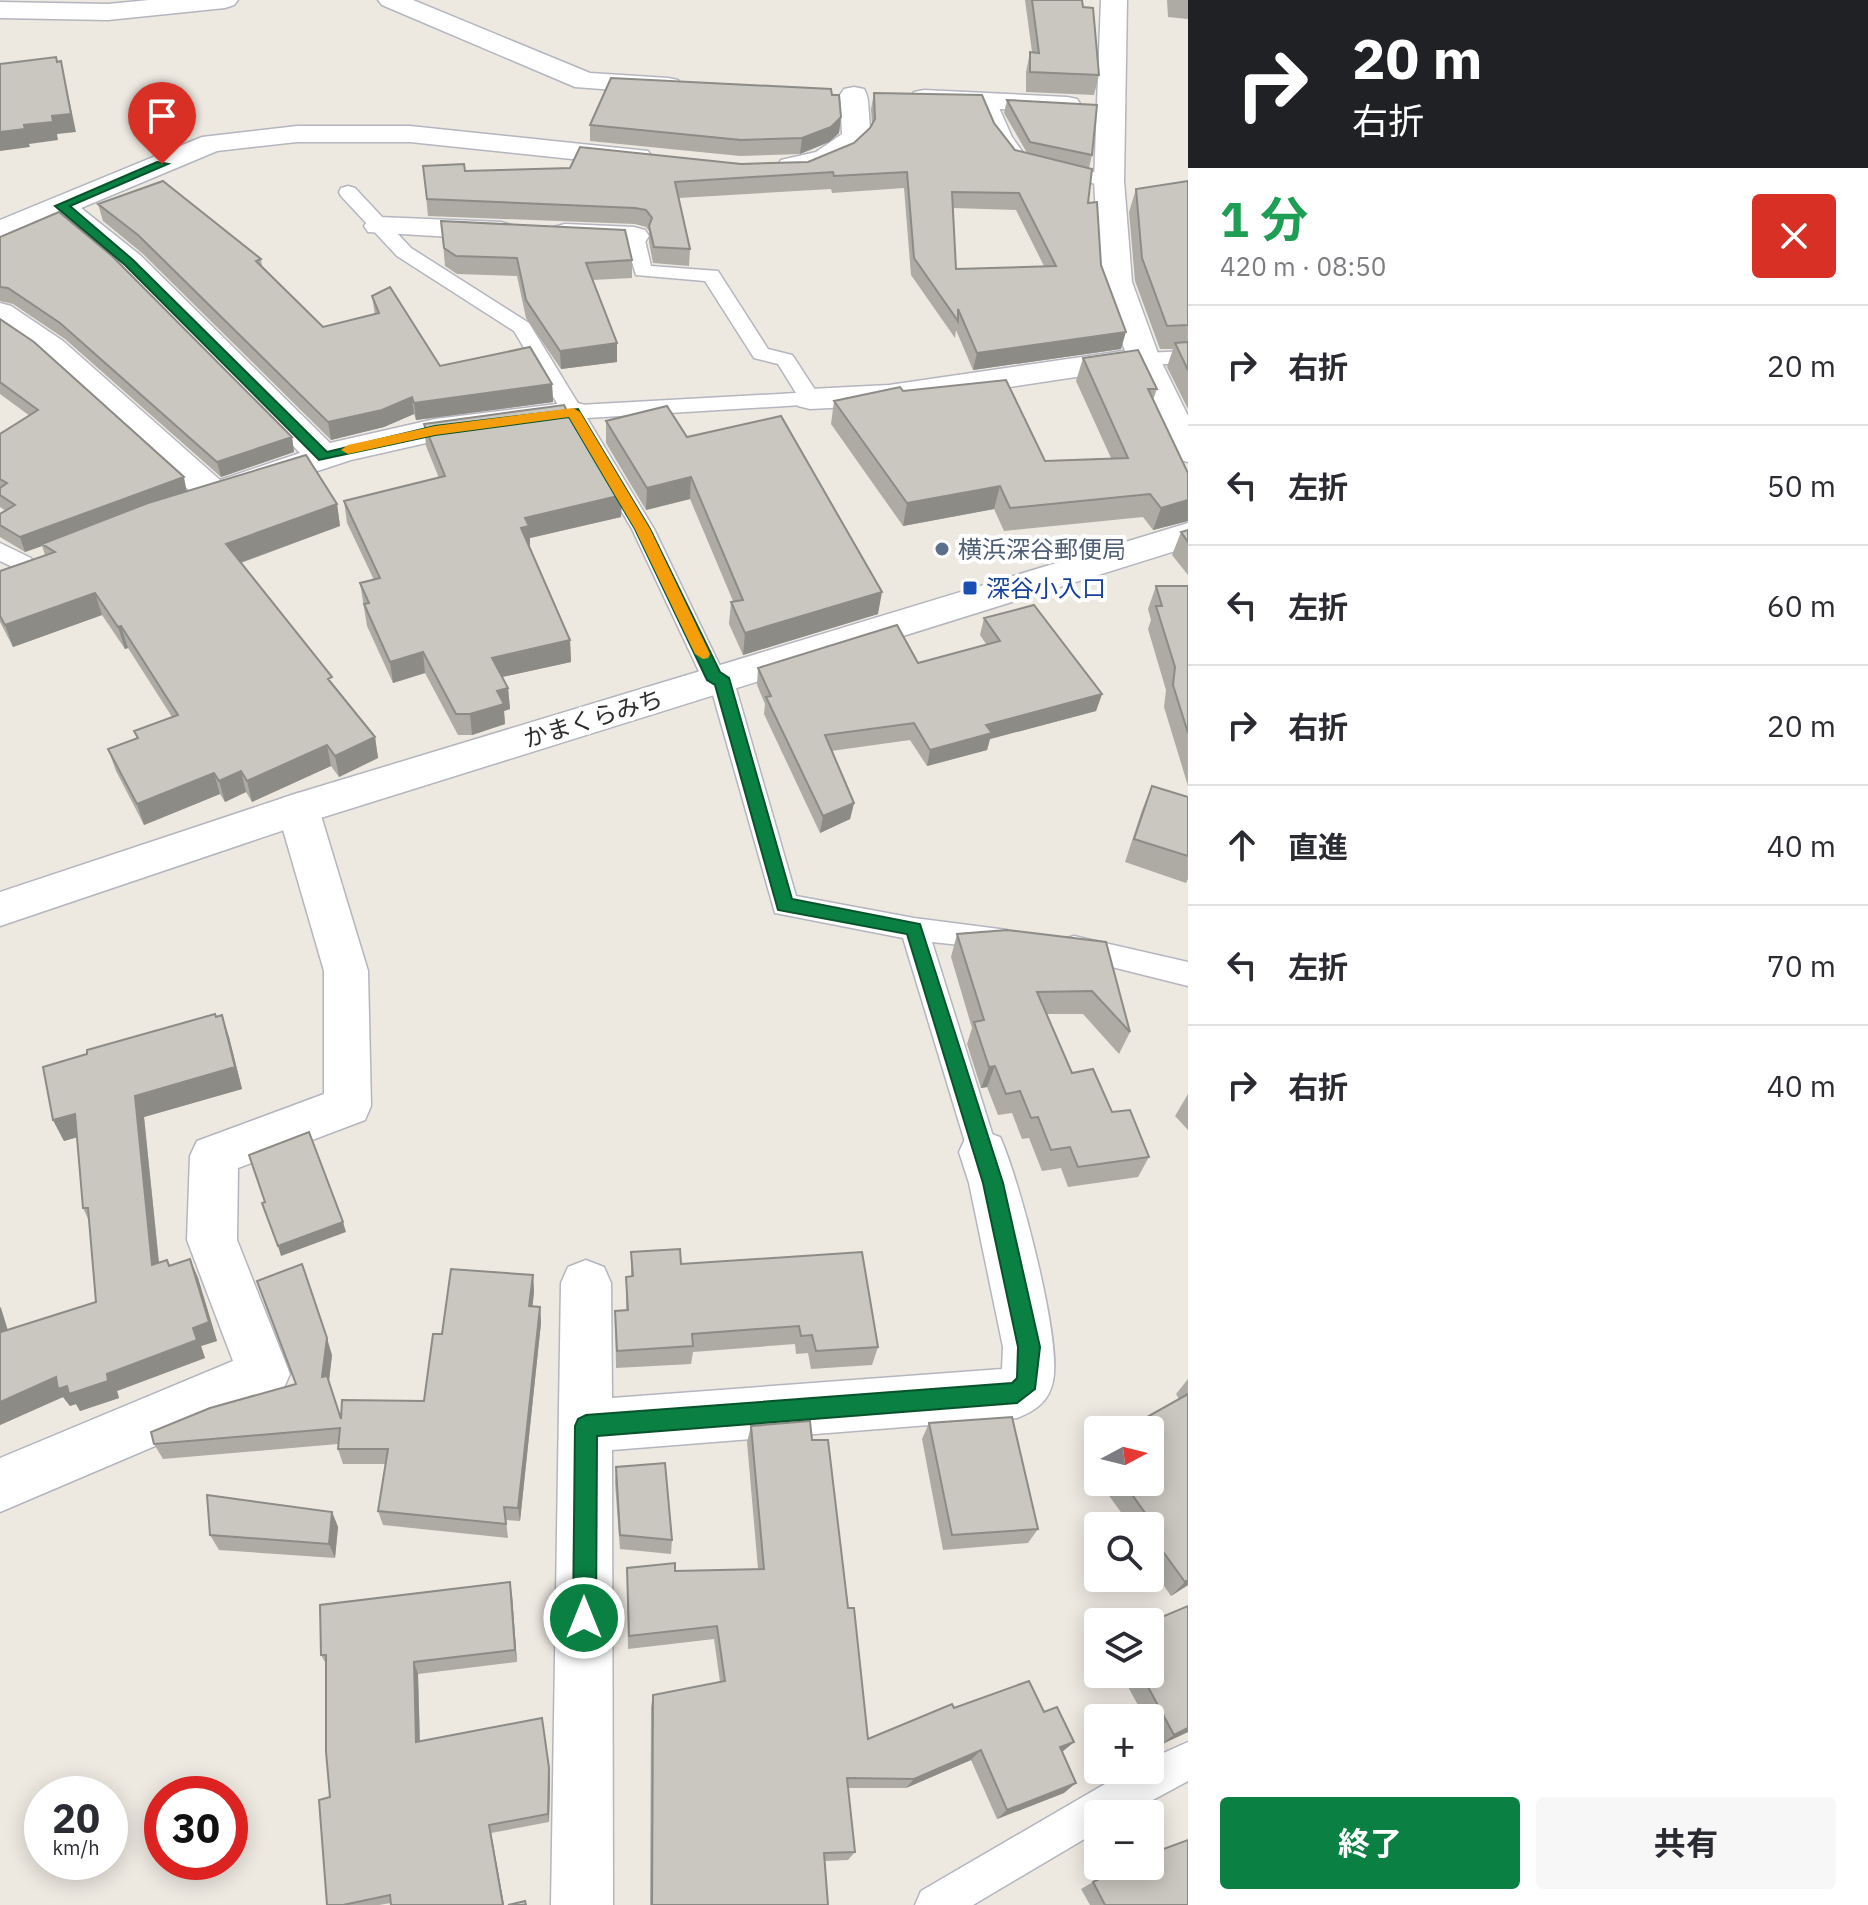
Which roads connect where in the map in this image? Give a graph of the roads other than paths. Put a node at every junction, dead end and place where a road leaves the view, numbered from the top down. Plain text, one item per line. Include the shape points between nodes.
1 (225, 0) edge
2 (391, 0) edge
3 (1114, 0) edge
4 (0, 10) edge
5 (694, 87) edge
6 (822, 93) edge
7 (854, 95) junction
8 (987, 101) junction
9 (1113, 107) junction
10 (661, 160) edge
11 (758, 167) edge
12 (1109, 181) junction
13 (348, 192) dead end
14 (61, 206) junction
15 (379, 226) junction
16 (0, 231) edge
17 (634, 236) joint
18 (0, 313) edge
19 (1188, 357) edge
20 (1144, 359) junction
21 (810, 399) junction
22 (573, 412) junction
23 (1188, 451) edge
24 (324, 457) junction
25 (1188, 535) edge
26 (0, 551) edge
27 (50, 553) edge
28 (23, 564) junction
29 (0, 574) edge
30 (718, 679) junction
31 (298, 809) junction
32 (0, 909) edge
33 (914, 929) junction
34 (1017, 941) edge
35 (1046, 944) edge
36 (1188, 974) edge
37 (983, 1152) joint
38 (586, 1283) dead end
39 (586, 1426) junction
40 (0, 1485) edge
41 (1188, 1761) edge
42 (582, 1905) edge
43 (935, 1905) edge

1 - 4 street via 108,12
2 - 5 street via 585,81
3 - 9 street
6 - 7 street
7 - 8 street
7 - 11 street via 856,136 841,151 806,166
8 - 9 street
8 - 12 lane via 1020,161
9 - 12 street
10 - 14 street via 410,134 297,134 212,143
12 - 20 street via 1116,282
13 - 15 lane
14 - 16 street
14 - 24 street via 129,262
15 - 17 street
15 - 22 lane via 404,252 522,327
17 - 21 lane via 643,271 711,275 761,354 785,359
18 - 24 street via 52,348 200,498
19 - 20 lane
20 - 21 street via 889,395
20 - 23 street
21 - 22 lane
22 - 24 street via 435,430
22 - 30 lane via 643,529
25 - 30 street, かまくらみち
26 - 28 lane
27 - 28 lane
28 - 29 lane
30 - 31 street, かまくらみち
30 - 33 lane via 785,905
31 - 32 street, かまくらみち
31 - 40 street via 346,971 348,1106 214,1156 212,1240 264,1374
33 - 34 lane
33 - 37 lane
35 - 36 lane via 1090,949
37 - 39 street via 1029,1347 1027,1382 1017,1393
38 - 39 street
39 - 42 street
41 - 43 lane

